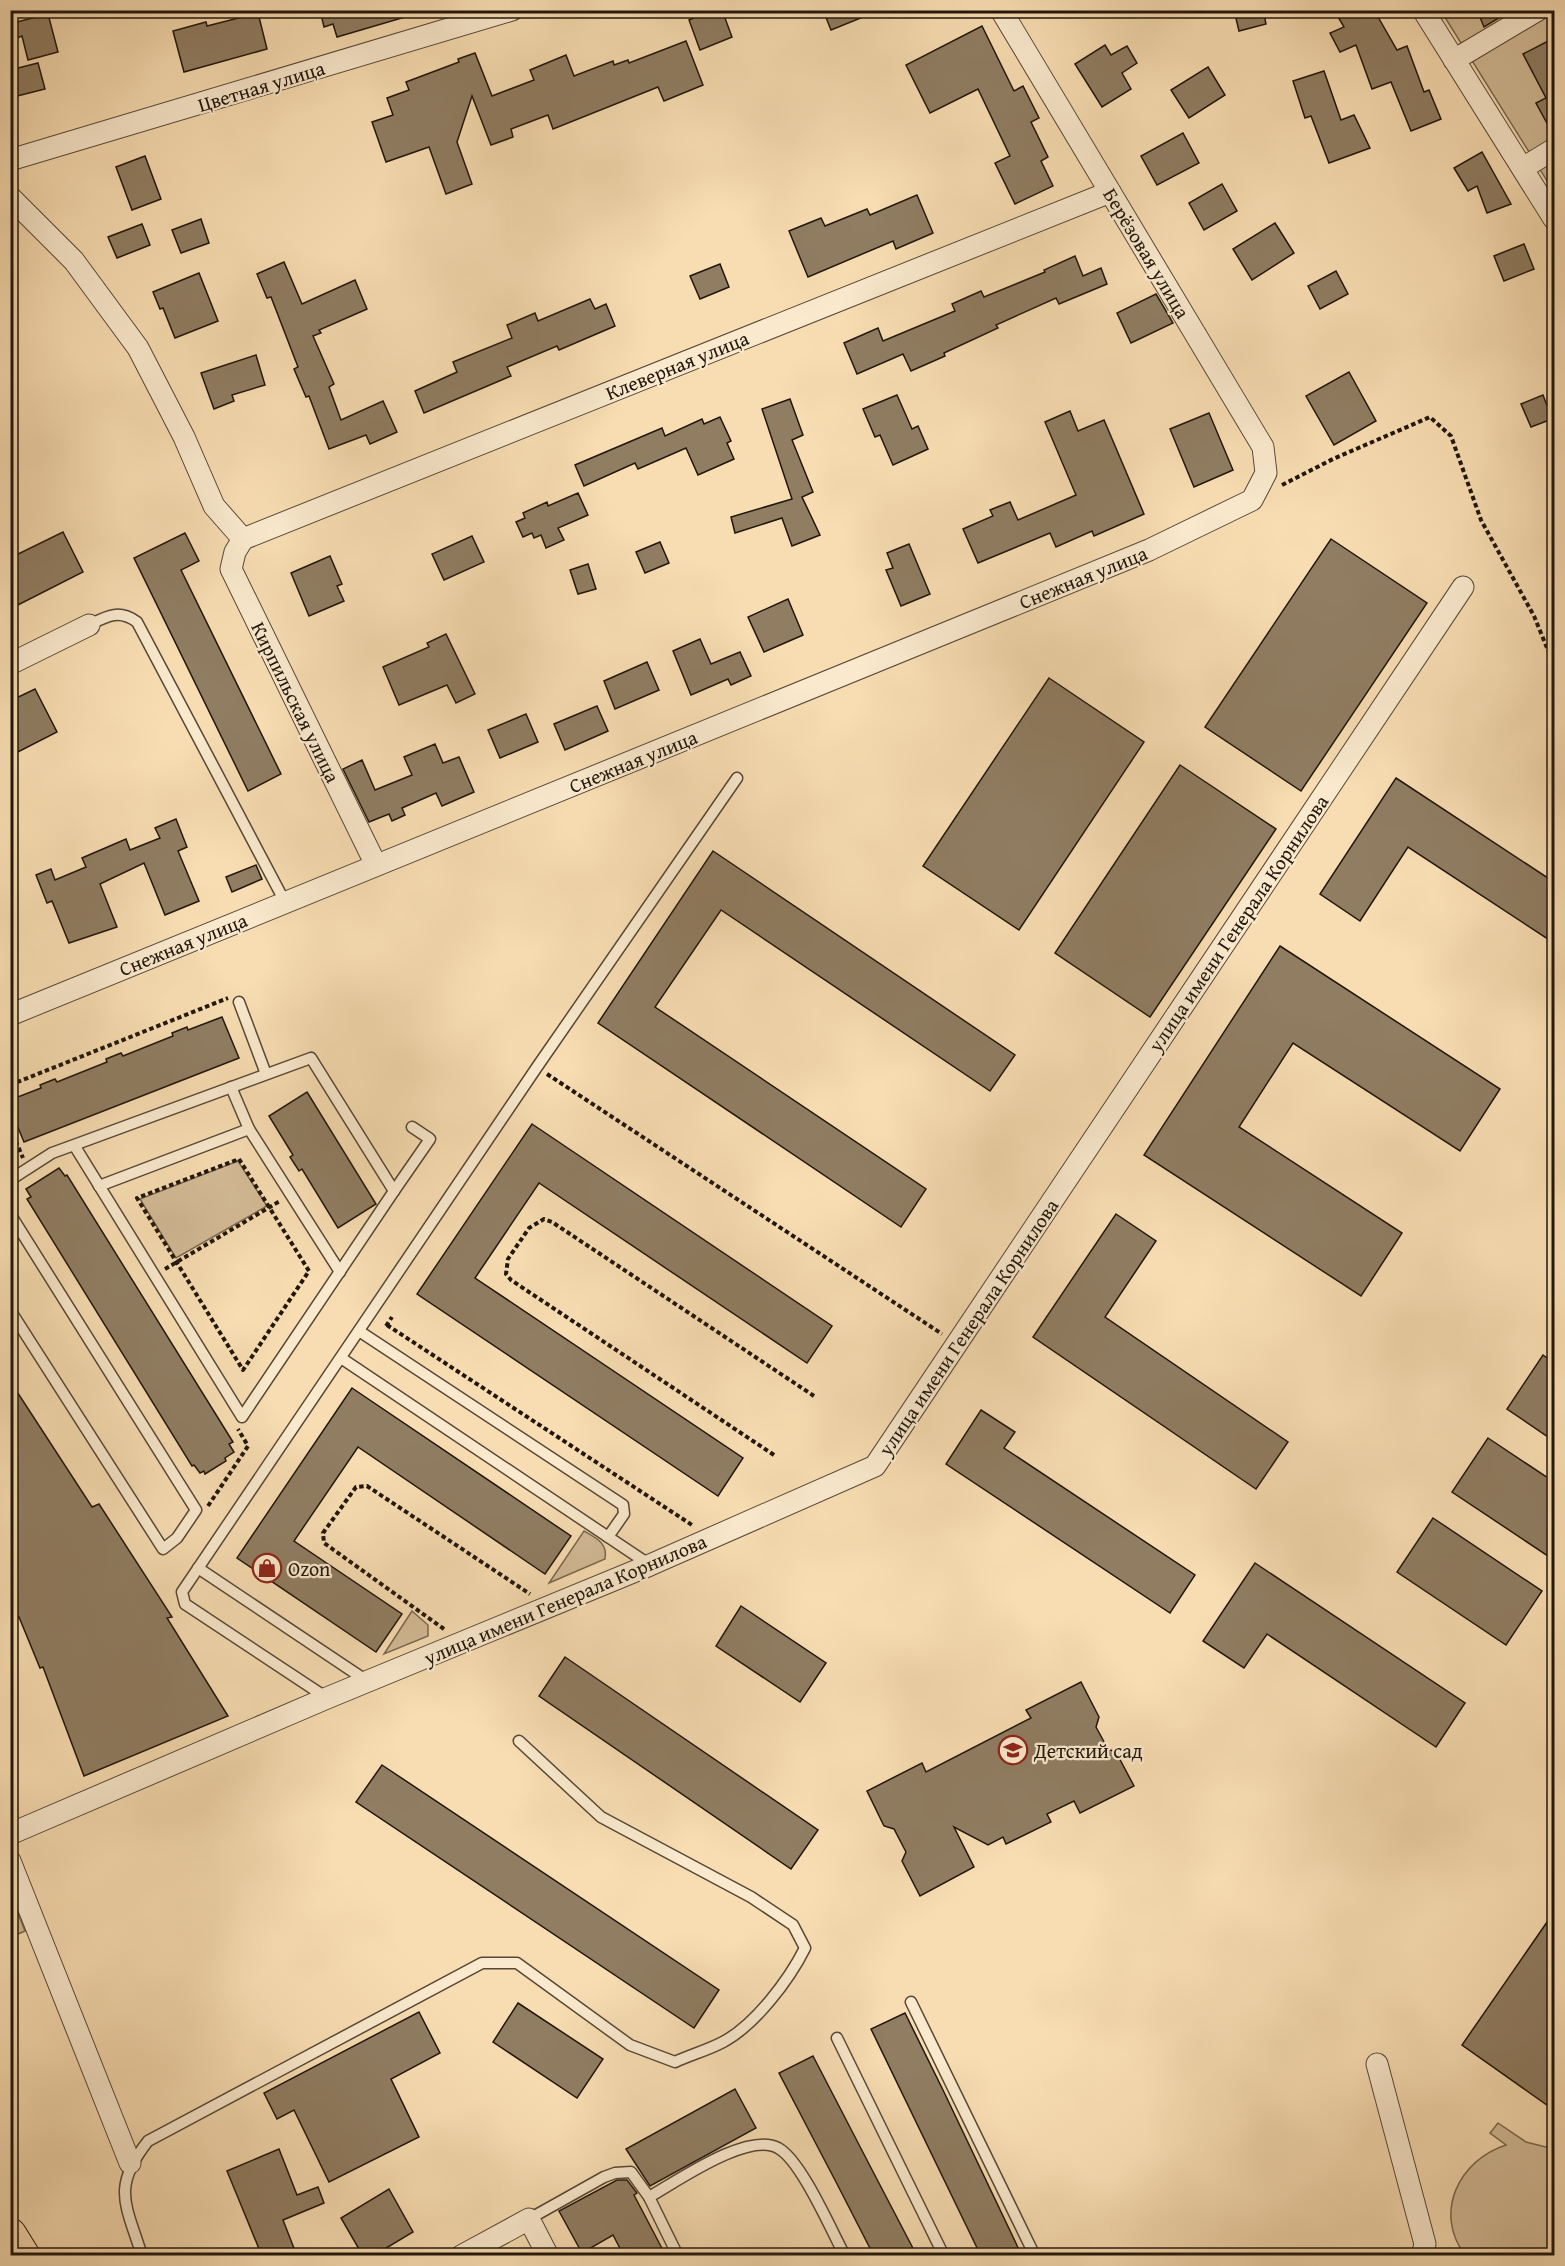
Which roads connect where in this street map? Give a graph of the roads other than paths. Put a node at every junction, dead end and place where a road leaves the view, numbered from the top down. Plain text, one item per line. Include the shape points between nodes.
1 (512, 10) edge
2 (1001, 10) edge
3 (1423, 10) edge
4 (1538, 10) edge
5 (1454, 60) junction
6 (1554, 149) edge
7 (10, 160) edge
8 (1523, 168) junction
9 (1110, 192) junction
10 (10, 197) edge
11 (1554, 219) edge
12 (1252, 500) joint
13 (243, 539) junction
14 (1463, 587) dead end
15 (89, 625) joint
16 (10, 664) edge
17 (736, 778) dead end
18 (376, 865) junction
19 (285, 902) junction
20 (235, 1006) road end
21 (10, 1015) edge
22 (266, 1074) junction
23 (231, 1087) junction
24 (412, 1127) dead end
25 (249, 1129) junction
26 (74, 1145) junction
27 (10, 1180) edge
28 (99, 1186) junction
29 (394, 1191) junction
30 (11, 1216) edge
31 (340, 1272) junction
32 (10, 1310) edge
33 (359, 1331) junction
34 (341, 1358) junction
35 (608, 1537) junction
36 (650, 1565) junction
37 (198, 1568) junction
38 (368, 1681) junction
39 (327, 1698) junction
40 (519, 1741) dead end
41 (10, 1834) edge
42 (10, 1861) edge
43 (911, 2002) dead end
44 (837, 2038) dead end
45 (1377, 2064) dead end
46 (130, 2163) junction
47 (649, 2197) junction
48 (529, 2219) junction
49 (10, 2235) edge
50 (23, 2256) edge
51 (142, 2256) edge
52 (460, 2256) edge
53 (548, 2256) edge
54 (678, 2256) edge
55 (845, 2256) edge
56 (944, 2256) edge
57 (1035, 2256) edge
58 (1422, 2256) edge

1 - 7 street, Цветная улица
2 - 9 street, Берёзовая улица
3 - 5 street
4 - 5 street
5 - 8 street
6 - 8 street
8 - 11 street
9 - 12 street, Берёзовая улица via 1263,447 1266,473
9 - 13 street, Клеверная улица
10 - 13 street via 74,261 138,348 184,437 214,507
12 - 18 street, Снежная улица via 1138,554
13 - 18 street, Кирпильская улица via 231,569
14 - 36 street, улица имени Генерала Корнилова via 875,1466
15 - 16 street
15 - 19 lane via 112,614 126,615 137,622
17 - 33 lane
18 - 19 street, Снежная улица
19 - 21 street, Снежная улица
20 - 22 lane
22 - 23 lane
22 - 29 lane via 311,1058
23 - 25 lane
23 - 26 lane
24 - 29 lane via 430,1139
25 - 28 lane
25 - 31 lane
26 - 27 lane via 52,1153
26 - 28 lane
28 - 31 lane via 242,1417
29 - 31 lane
30 - 32 lane via 196,1510 177,1538 163,1549
33 - 34 lane
33 - 35 lane via 623,1505 624,1514
34 - 35 lane
34 - 37 lane
35 - 36 lane
36 - 38 street, улица имени Генерала Корнилова
37 - 38 lane
37 - 39 lane via 182,1592 185,1604
38 - 39 street, улица имени Генерала Корнилова
39 - 41 street, улица имени Генерала Корнилова
40 - 46 lane via 601,1817 751,1897 793,1925 805,1948 794,1971 756,2015 724,2042 675,2062 630,2045 517,1963 482,1963 147,2141
42 - 46 street
43 - 57 lane
44 - 56 lane
45 - 58 street via 1425,2244
46 - 51 lane via 123,2193
47 - 48 lane via 631,2172 615,2173
47 - 54 lane
47 - 55 lane via 737,2149 758,2144 777,2147 794,2162
48 - 52 street
48 - 53 street
49 - 50 highway

